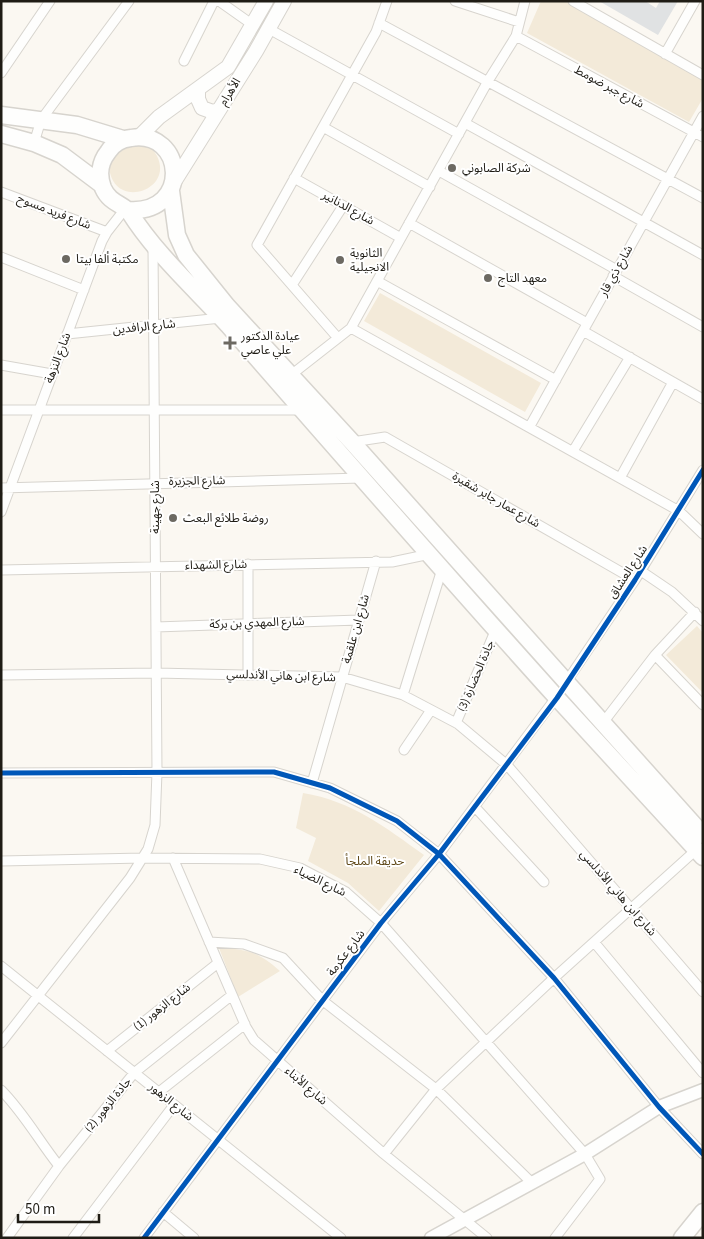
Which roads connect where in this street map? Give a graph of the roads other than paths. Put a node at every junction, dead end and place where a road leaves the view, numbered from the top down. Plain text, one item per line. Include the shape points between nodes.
1 (50, 1) edge
2 (129, 1) edge
3 (214, 1) edge
4 (219, 1) edge
5 (266, 1) edge
6 (284, 1) edge
7 (387, 1) edge
8 (454, 1) edge
9 (525, 1) edge
10 (573, 1) edge
11 (695, 1) edge
12 (519, 22) junction
13 (379, 23) junction
14 (253, 24) junction
15 (269, 29) junction
16 (516, 36) junction
17 (665, 54) junction
18 (184, 61) dead end
19 (1, 73) edge
20 (352, 75) junction
21 (703, 75) edge
22 (488, 80) junction
23 (198, 90) junction
24 (219, 110) junction
25 (1, 115) edge
26 (703, 116) edge
27 (41, 120) junction
28 (465, 123) junction
29 (323, 127) junction
30 (693, 132) junction
31 (1, 134) edge
32 (459, 134) junction
33 (140, 136) junction
34 (703, 137) edge
35 (123, 139) junction
36 (34, 143) junction
37 (439, 171) junction
38 (294, 178) junction
39 (668, 178) junction
40 (102, 185) junction
41 (172, 186) junction
42 (430, 187) junction
43 (1, 192) edge
44 (703, 198) edge
45 (343, 206) junction
46 (127, 210) junction
47 (644, 221) junction
48 (409, 223) junction
49 (106, 232) junction
50 (401, 238) junction
51 (152, 243) junction
52 (703, 255) edge
53 (1, 257) edge
54 (615, 273) junction
55 (377, 281) junction
56 (292, 285) junction
57 (84, 290) junction
58 (221, 318) junction
59 (153, 326) junction
60 (585, 327) junction
61 (703, 327) edge
62 (351, 328) junction
63 (66, 334) junction
64 (337, 337) junction
65 (630, 357) junction
66 (1, 365) edge
67 (52, 374) junction
68 (291, 374) junction
69 (556, 380) junction
70 (673, 382) junction
71 (703, 399) edge
72 (154, 408) junction
73 (39, 409) junction
74 (1, 410) edge
75 (302, 410) junction
76 (530, 426) junction
77 (352, 442) junction
78 (573, 451) junction
79 (703, 470) edge
80 (362, 478) junction
81 (620, 478) junction
82 (154, 482) junction
83 (6, 488) edge
84 (679, 511) junction
85 (1, 512) edge
86 (703, 534) edge
87 (430, 554) junction
88 (376, 561) junction
89 (248, 564) junction
90 (155, 566) junction
91 (442, 569) junction
92 (1, 570) edge
93 (641, 571) junction
94 (636, 580) junction
95 (695, 612) junction
96 (358, 620) junction
97 (703, 621) edge
98 (248, 624) junction
99 (156, 627) junction
100 (496, 629) junction
101 (654, 655) junction
102 (156, 673) junction
103 (248, 674) junction
104 (1, 675) edge
105 (342, 677) junction
106 (566, 683) junction
107 (403, 695) junction
108 (557, 698) junction
109 (703, 704) edge
110 (431, 710) junction
111 (456, 723) junction
112 (602, 724) junction
113 (404, 750) dead end
114 (507, 765) junction
115 (157, 772) junction
116 (1, 773) edge
117 (312, 783) junction
118 (475, 807) junction
119 (701, 847) edge
120 (439, 854) junction
121 (143, 858) junction
122 (173, 858) junction
123 (1, 861) edge
124 (544, 882) dead end
125 (631, 907) junction
126 (381, 923) junction
127 (209, 942) junction
128 (594, 942) junction
129 (218, 963) junction
130 (1, 966) edge
131 (554, 978) junction
132 (703, 992) edge
133 (232, 995) junction
134 (38, 996) junction
135 (322, 1000) junction
136 (244, 1024) junction
137 (487, 1042) junction
138 (1, 1043) edge
139 (107, 1051) junction
140 (277, 1062) junction
141 (134, 1072) junction
142 (703, 1073) edge
143 (436, 1089) junction
144 (1, 1090) edge
145 (703, 1090) edge
146 (159, 1092) junction
147 (174, 1105) junction
148 (660, 1107) junction
149 (218, 1140) junction
150 (384, 1154) junction
151 (585, 1154) junction
152 (703, 1154) edge
153 (58, 1166) junction
154 (532, 1182) junction
155 (163, 1212) junction
156 (703, 1212) edge
157 (466, 1220) junction
158 (450, 1232) edge
159 (7, 1238) edge
160 (74, 1238) edge
161 (144, 1238) edge
162 (194, 1238) edge
163 (340, 1238) edge
164 (431, 1238) edge
165 (488, 1238) edge
166 (555, 1238) edge
167 (682, 1238) edge

1 - 19 street
2 - 27 street
3 - 18 street
4 - 14 street
5 - 14 main road, الأهرام
6 - 15 main road, الأهرام
7 - 13 street
8 - 12 street
9 - 12 street
10 - 17 street
11 - 17 street
12 - 16 street
13 - 20 street
13 - 22 street
14 - 23 main road, الأهرام via 228,67
15 - 20 street
15 - 24 main road, الأهرام
16 - 22 street
16 - 30 street, شارع جبر ضومط
17 - 21 street
20 - 29 street
20 - 32 street
22 - 28 street
22 - 39 street
23 - 24 main road via 202,108 213,112
23 - 33 main road, الأهرام via 159,117
24 - 41 main road, الأهرام
25 - 27 highway
26 - 30 street, شارع ذي قار
27 - 35 highway via 77,125
27 - 36 street
28 - 32 street
28 - 47 street
29 - 38 street
29 - 42 street
30 - 34 street, شارع جبر ضومط
30 - 39 street, شارع ذي قار
31 - 36 highway
32 - 37 street
33 - 35 highway
33 - 41 highway via 156,141 168,151 174,166
35 - 40 highway via 111,146 103,158 100,171
36 - 40 highway via 62,155
37 - 42 street
37 - 54 street
38 - 45 street, شارع الدنانير
38 - 56 street via 257,245
39 - 44 street
39 - 47 street, شارع ذي قار
40 - 46 highway via 107,196
41 - 46 highway via 164,201 153,208
41 - 68 highway via 177,234 186,255 227,306
42 - 48 street
43 - 49 street, شارع فريد مسوح
45 - 50 street, شارع الدنانير
45 - 56 street
46 - 49 street, شارع النزهة
46 - 51 highway
47 - 52 street
47 - 54 street, شارع ذي قار
48 - 50 street
48 - 60 street
49 - 57 street, شارع النزهة
50 - 55 street
51 - 58 highway
51 - 59 street, شارع جهينة
53 - 57 street
54 - 60 street, شارع ذي قار
54 - 61 street
55 - 62 street
55 - 69 street
56 - 64 street
57 - 63 street, شارع النزهة
58 - 59 street, شارع الرافدين
58 - 75 highway
59 - 63 street, شارع الرافدين
59 - 72 street, شارع جهينة
60 - 65 street
60 - 69 street, شارع ذي قار
62 - 64 street
62 - 76 street
63 - 67 street, شارع النزهة
64 - 68 street
65 - 70 street
65 - 78 street
66 - 67 street
67 - 73 street, شارع النزهة
68 - 77 highway
69 - 76 street, شارع ذي قار
70 - 71 street
70 - 81 street
72 - 73 street
72 - 75 street
72 - 82 street, شارع جهينة
73 - 74 street
73 - 83 street, شارع النزهة
75 - 80 highway
76 - 78 street
77 - 94 street, شارع عمار جابر شقيرة via 385,437
77 - 106 highway
78 - 81 street
79 - 84 street, شارع العشاق
80 - 82 street, شارع الجزيرة
80 - 87 highway
81 - 84 street
82 - 83 street, شارع الجزيرة
82 - 90 street, شارع جهينة
83 - 85 street, شارع النزهة
84 - 86 street
84 - 93 street, شارع العشاق
87 - 88 street, شارع الشهداء via 392,562
87 - 91 highway
88 - 89 street, شارع الشهداء
88 - 96 street, شارع ابن علقمة
89 - 90 street, شارع الشهداء
89 - 98 street
90 - 92 street, شارع الشهداء
90 - 99 street, شارع جهينة
91 - 100 highway
91 - 107 street
93 - 94 street, شارع العشاق
93 - 95 street
94 - 106 street, شارع العشاق
95 - 97 street
95 - 101 street
96 - 98 street, شارع المهدي بن بركة
96 - 105 street, شارع ابن علقمة
98 - 99 street, شارع المهدي بن بركة
98 - 103 street
99 - 102 street, شارع جهينة
100 - 108 highway
100 - 111 street, جادة الحضارة (3)
101 - 109 street
101 - 112 street
102 - 103 street, شارع ابن هاني الأندلسي
102 - 104 street, شارع ابن هاني الأندلسي
102 - 115 street, شارع جهينة
103 - 105 street, شارع ابن هاني الأندلسي
105 - 107 street, شارع ابن هاني الأندلسي
105 - 117 street, شارع ابن علقمة
106 - 108 street, شارع عكرمة
106 - 112 highway
107 - 110 street, شارع ابن هاني الأندلسي
108 - 114 street, شارع عكرمة
108 - 119 highway
110 - 111 street, شارع ابن هاني الأندلسي
110 - 113 street
111 - 114 street, شارع ابن هاني الأندلسي
112 - 119 highway
114 - 118 street, شارع عكرمة
114 - 125 street, شارع ابن هاني الأندلسي
115 - 116 street
115 - 117 street via 274,772
115 - 121 street, شارع جهينة via 155,825
117 - 120 street via 330,788 396,821
118 - 120 street, شارع عكرمة
118 - 124 street
119 - 125 street
120 - 126 street, شارع عكرمة
120 - 131 street
121 - 122 street, شارع الضياء
121 - 123 street, شارع الضياء
121 - 134 street, شارع جهينة
122 - 126 street, شارع الضياء via 260,859 300,868 346,892
122 - 127 street, شارع الأبناء
125 - 128 street
125 - 132 street, شارع ابن هاني الأندلسي
126 - 135 street, شارع عكرمة
126 - 137 street, شارع الضياء
127 - 129 street, شارع الأبناء
127 - 135 street via 244,944 283,958
128 - 131 street
128 - 142 street
129 - 133 street, شارع الأبناء
129 - 139 street, شارع الزهور (1)
130 - 134 street, شارع الزهور
131 - 137 street
131 - 148 street
133 - 136 street, شارع الأبناء
133 - 141 street, جادة الزهور (2)
134 - 138 street, شارع جهينة
134 - 139 street, شارع الزهور
135 - 140 street, شارع عكرمة
135 - 143 street
136 - 140 street, شارع الأبناء via 254,1040
136 - 146 street
137 - 143 street
137 - 151 street, شارع الضياء
139 - 141 street, شارع الزهور
140 - 149 street, شارع عكرمة
140 - 150 street, شارع الأبناء
141 - 146 street, شارع الزهور
141 - 153 street, جادة الزهور (2)
143 - 150 street
143 - 154 street
144 - 153 street via 19,1108
145 - 148 main road
146 - 147 street, شارع الزهور
147 - 149 street, شارع الزهور
147 - 160 street
148 - 151 main road
148 - 152 street
149 - 155 street, شارع عكرمة
149 - 163 street, شارع الزهور
150 - 157 street, شارع الأبناء
151 - 154 main road
151 - 166 street, شارع الضياء via 600,1179
153 - 159 street, جادة الزهور (2)
154 - 157 main road
155 - 161 street, شارع عكرمة
155 - 162 street
156 - 167 highway
157 - 158 main road
157 - 165 street, شارع الأبناء
158 - 164 main road

